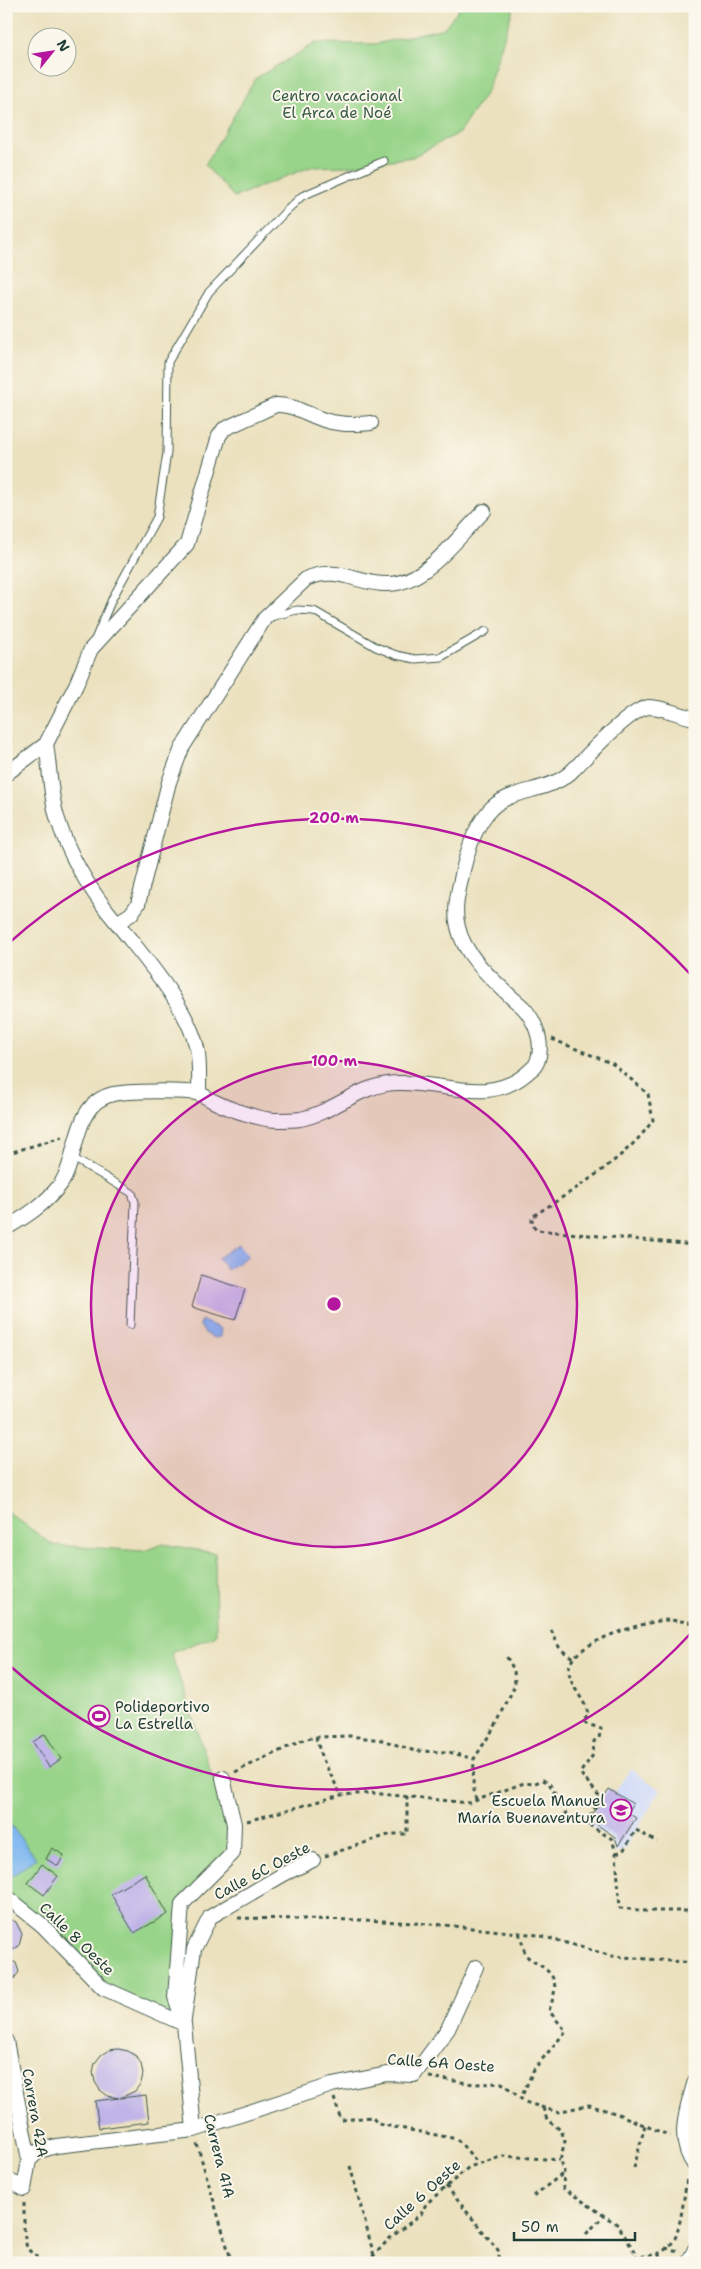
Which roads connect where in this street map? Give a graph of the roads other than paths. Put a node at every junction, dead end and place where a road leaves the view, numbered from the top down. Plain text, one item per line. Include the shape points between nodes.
1 (384, 161) dead end
2 (370, 423) dead end
3 (484, 511) dead end
4 (265, 618) junction
5 (486, 632) dead end
6 (91, 649) junction
7 (695, 718) edge
8 (46, 744) junction
9 (6, 774) edge
10 (117, 923) junction
11 (199, 1094) junction
12 (72, 1158) junction
13 (6, 1228) edge
14 (130, 1325) dead end
15 (223, 1778) road end
16 (313, 1860) road end
17 (6, 1896) edge
18 (476, 1967) dead end
19 (184, 2024) junction
20 (6, 2041) edge
21 (695, 2080) edge
22 (690, 2109) edge
23 (194, 2130) junction
24 (29, 2160) junction
25 (693, 2163) edge
26 (6, 2178) edge
27 (695, 2249) edge
28 (688, 2263) edge

1 - 6 lane via 302,196 210,292 168,362 167,453 157,517 112,599
2 - 6 street via 348,426 276,405 224,430 219,436 187,544
3 - 4 street via 428,568 408,580 388,585 332,573 315,575
4 - 5 lane via 297,610 314,612 376,647 415,659 441,657
4 - 10 street via 182,748 169,782 138,904 131,914
6 - 8 street
7 - 11 street via 654,708 639,710 567,777 547,787 498,801 486,814 469,845 455,898 458,928 467,950 527,1012 541,1046 534,1066 518,1081 495,1090 465,1092 419,1083 393,1083 346,1098 300,1119 273,1120 218,1104
8 - 9 street
8 - 10 street via 57,816 74,861 94,895
10 - 11 street via 178,1005 189,1026 197,1049
11 - 12 street via 155,1092 100,1098 90,1108 77,1133
12 - 13 street via 62,1182 40,1207
12 - 14 lane via 132,1193 135,1202
15 - 19 street via 234,1824 233,1854 182,1904 175,1997
16 - 19 street, Calle 6C Oeste via 210,1918 194,1949
17 - 19 street, Calle 8 Oeste via 42,1925 103,1988
18 - 23 street, Calle 6A Oeste via 448,2029 414,2075 386,2074 332,2085
19 - 23 street, Carrera 41A
20 - 24 street, Carrera 42A
21 - 22 street
22 - 25 street via 683,2140
23 - 24 street, Calle 6A Oeste via 56,2146 39,2151
24 - 26 street, Carrera 42A via 24,2189
27 - 28 street

